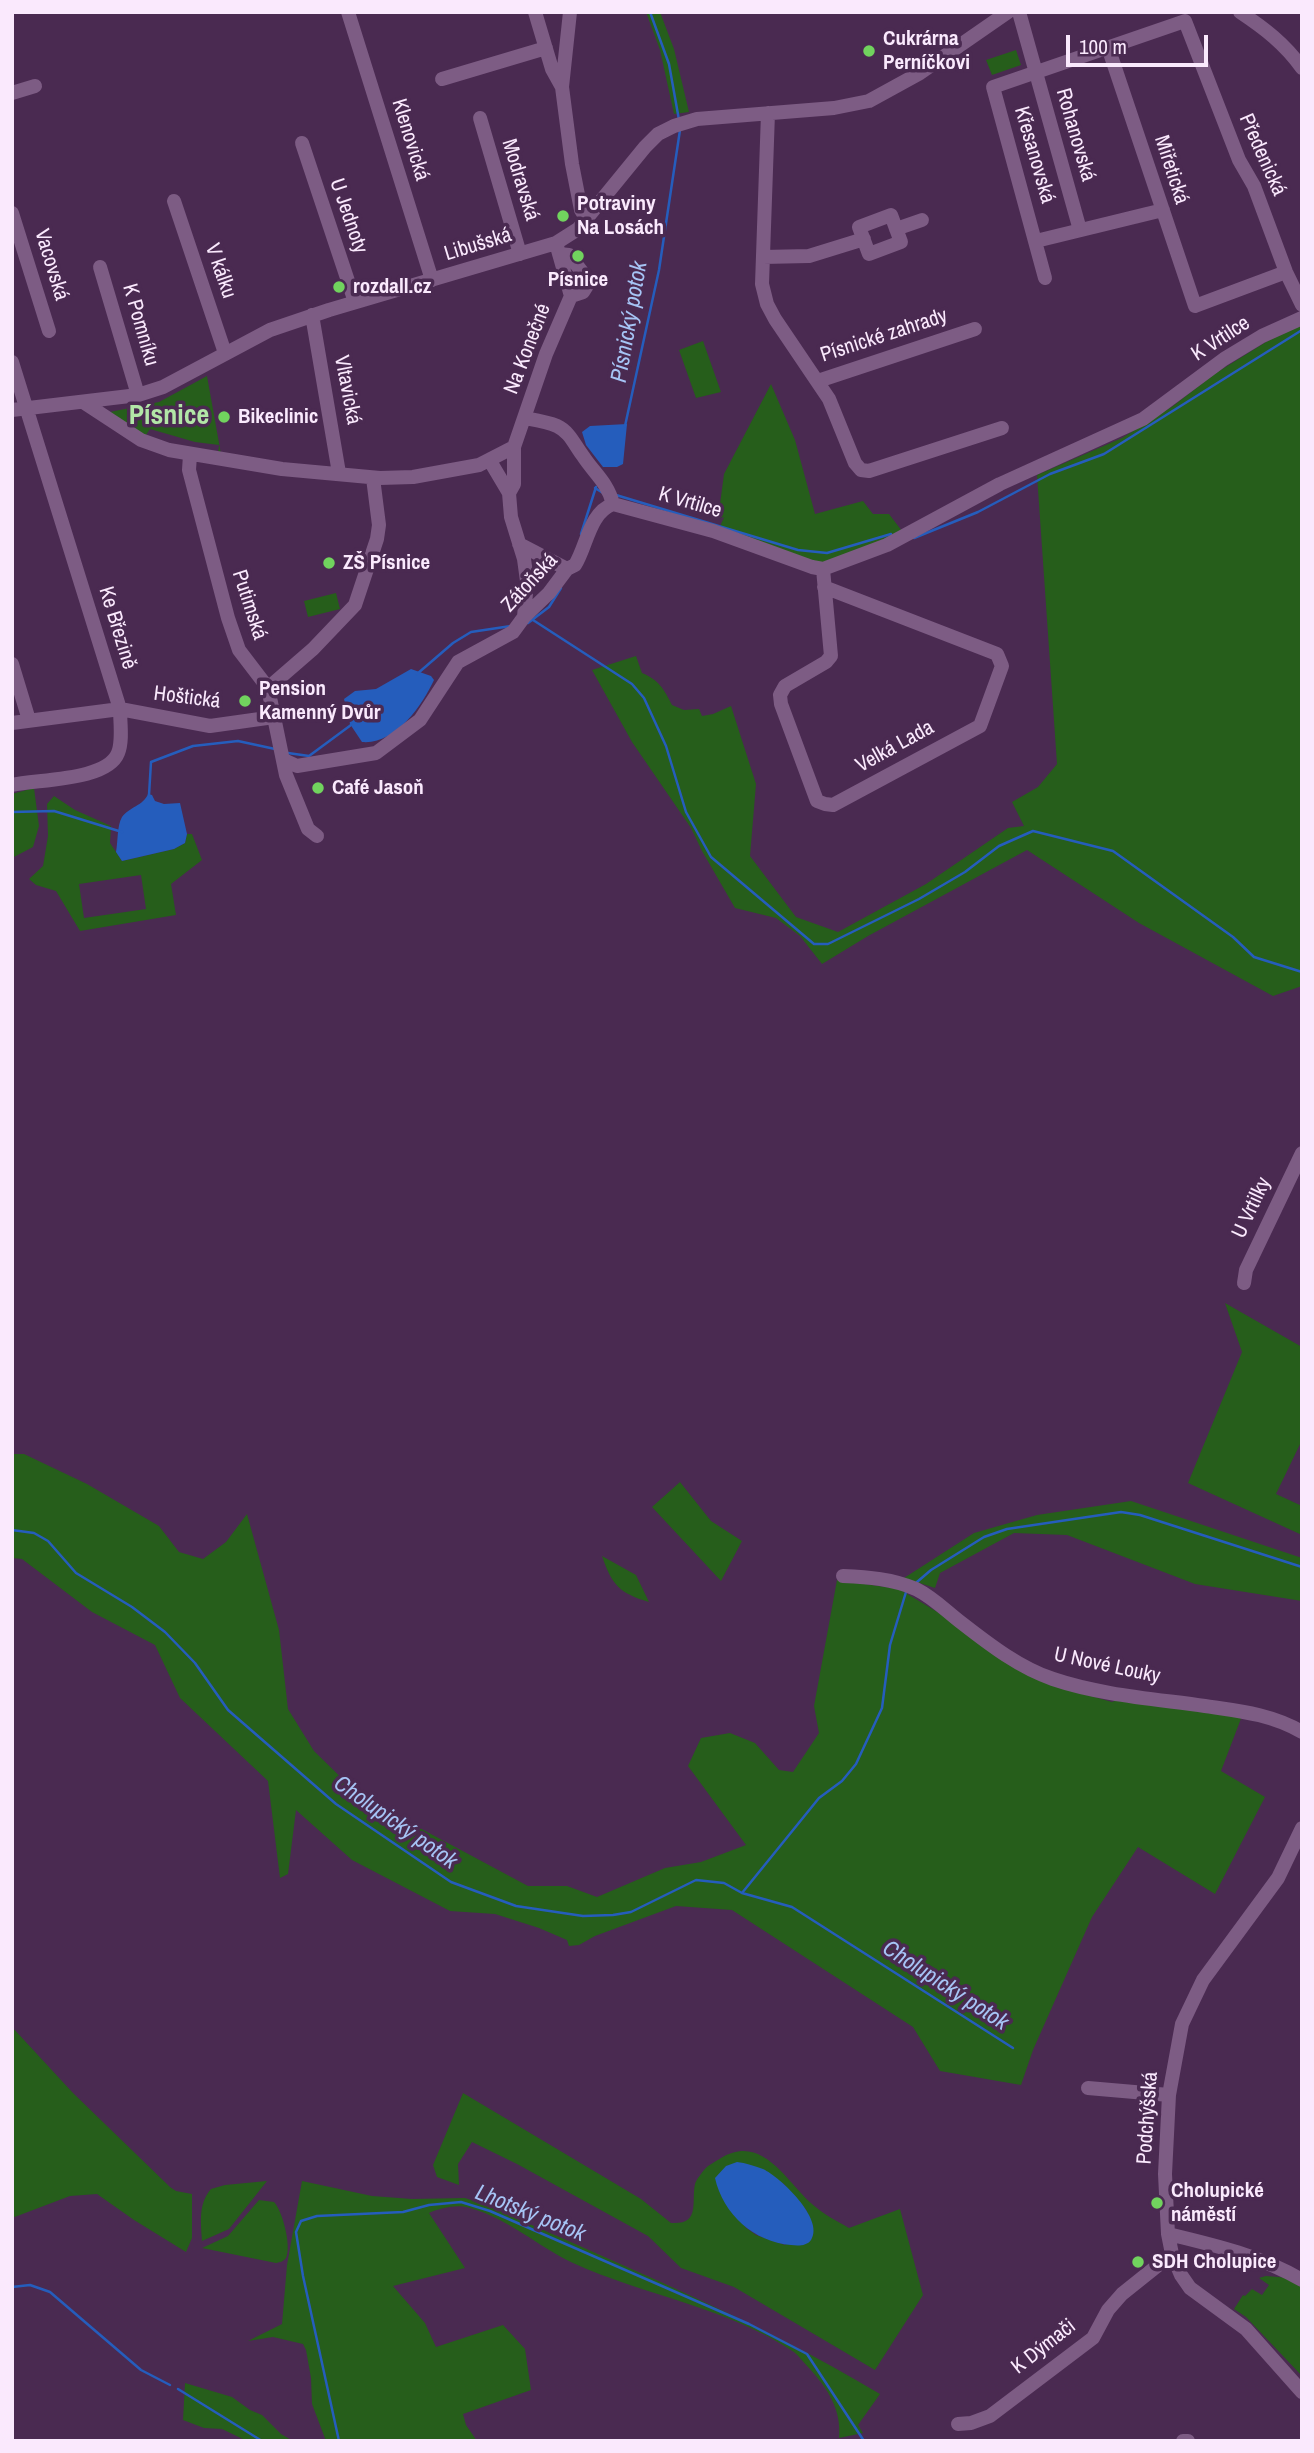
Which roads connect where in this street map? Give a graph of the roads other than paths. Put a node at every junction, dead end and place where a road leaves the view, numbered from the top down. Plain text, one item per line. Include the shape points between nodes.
1 (348, 12) edge
2 (535, 12) edge
3 (570, 12) edge
4 (1008, 12) edge
5 (1019, 12) edge
6 (1240, 12) edge
7 (1108, 47) junction
8 (546, 48) junction
9 (1302, 68) edge
10 (1035, 71) junction
11 (443, 79) dead end
12 (35, 86) dead end
13 (562, 87) junction
14 (12, 93) edge
15 (768, 113) junction
16 (480, 118) dead end
17 (302, 143) dead end
18 (174, 201) dead end
19 (1163, 210) junction
20 (12, 213) edge
21 (587, 220) junction
22 (922, 220) dead end
23 (1080, 230) junction
24 (1036, 240) junction
25 (558, 249) junction
26 (520, 254) junction
27 (763, 257) junction
28 (100, 267) dead end
29 (1286, 272) junction
30 (1045, 278) dead end
31 (432, 280) junction
32 (355, 302) junction
33 (1302, 305) edge
34 (312, 315) junction
35 (1302, 318) edge
36 (975, 330) dead end
37 (49, 331) dead end
38 (225, 353) junction
39 (12, 362) edge
40 (818, 380) junction
41 (138, 395) junction
42 (83, 402) junction
43 (19, 409) edge
44 (524, 418) junction
45 (1002, 428) dead end
46 (514, 447) junction
47 (190, 455) junction
48 (490, 460) junction
49 (340, 473) junction
50 (373, 478) junction
51 (509, 493) junction
52 (611, 497) junction
53 (519, 544) junction
54 (567, 569) junction
55 (822, 569) junction
56 (824, 587) junction
57 (520, 623) junction
58 (12, 664) edge
59 (268, 688) junction
60 (120, 709) junction
61 (274, 717) junction
62 (29, 720) junction
63 (12, 723) edge
64 (282, 754) junction
65 (12, 785) edge
66 (317, 836) dead end
67 (1302, 1153) edge
68 (1244, 1283) dead end
69 (843, 1576) dead end
70 (1302, 1732) edge
71 (1302, 1828) edge
72 (1088, 2088) dead end
73 (1169, 2095) junction
74 (1168, 2234) junction
75 (1172, 2254) junction
76 (1302, 2280) edge
77 (1302, 2392) edge
78 (958, 2424) dead end

1 - 31 street, Klenovická
2 - 8 street
3 - 13 street
4 - 15 street, Libušská via 920,73 869,101
5 - 10 street, Rohanovská
6 - 9 street via 1274,36
7 - 10 street
7 - 19 street, Miřetická
7 - 29 street, Předenická via 1185,21
8 - 11 street
8 - 13 street
10 - 23 street, Rohanovská
10 - 24 street, Křesanovská via 993,87
12 - 14 street
13 - 21 street via 572,164
15 - 21 street, Libušská via 679,124 658,134
15 - 27 street, Písnické zahrady
16 - 26 street, Modravská
17 - 32 street, U Jednoty
18 - 38 street, V kálku
19 - 23 street
19 - 29 street, Miřetická via 1195,306
20 - 37 street, Vacovská
21 - 25 street, Libušská
22 - 27 street via 896,229 901,242 869,254 864,239 809,256
23 - 24 street
24 - 30 street, Křesanovská
25 - 26 street, Libušská
25 - 44 street, Na Konečné via 569,255 588,285 571,296
26 - 31 street, Libušská
27 - 40 street, Písnické zahrady via 767,304
28 - 41 street, K Pomníku
29 - 33 street, Předenická
31 - 32 street, Libušská
32 - 34 street, Libušská
34 - 38 street, Libušská
34 - 49 street, Vltavická
35 - 55 street, K Vrtilce via 1224,359 1143,419 1000,484 887,545
36 - 40 street, Písnické zahrady
38 - 41 street, Libušská via 163,387
39 - 43 street, Ke Březině
40 - 45 street via 861,470 884,468
41 - 42 street, Libušská
42 - 43 street, Libušská
42 - 47 street via 141,440
43 - 60 street, Ke Březině
44 - 46 street
44 - 52 street via 557,426 568,434
46 - 48 street
46 - 51 street via 514,484
47 - 49 street
47 - 59 street, Putimská via 188,470 228,618 239,650
48 - 50 street via 412,477
48 - 51 street
49 - 50 street
50 - 59 street via 378,532 355,606
51 - 53 street
52 - 54 street, Zátoňská via 598,514 578,561
52 - 55 street, K Vrtilce
53 - 54 street
53 - 57 street via 527,582
54 - 57 street, Zátoňská
55 - 56 street, Velká Lada
56 - 56 street, Velká Lada via 997,654 1002,667 980,726 833,805 817,801 780,695 785,686 831,656
57 - 64 street, Zátoňská via 463,657 420,720 376,752 297,766
58 - 62 street
59 - 61 street, Putimská
60 - 61 street, Hoštická via 210,726
60 - 62 street, Hoštická
60 - 65 street, Ke Březině via 120,750 113,761 78,776
61 - 64 street, Putimská
62 - 63 street, Hoštická
64 - 66 street, Putimská via 292,793 308,829
67 - 68 street, U Vrtilky
69 - 70 street, U Nové Louky via 917,1590 1014,1660 1052,1679 1249,1712
71 - 73 street, Podchýšská via 1278,1878 1203,1980 1182,2024
72 - 73 street
73 - 74 street, Podchýšská
74 - 75 street, Podchýšská
74 - 76 street via 1234,2250
75 - 77 street, Podchýšská via 1190,2288 1246,2329
75 - 78 street, K Dýmači via 1122,2294 1093,2338 990,2416

